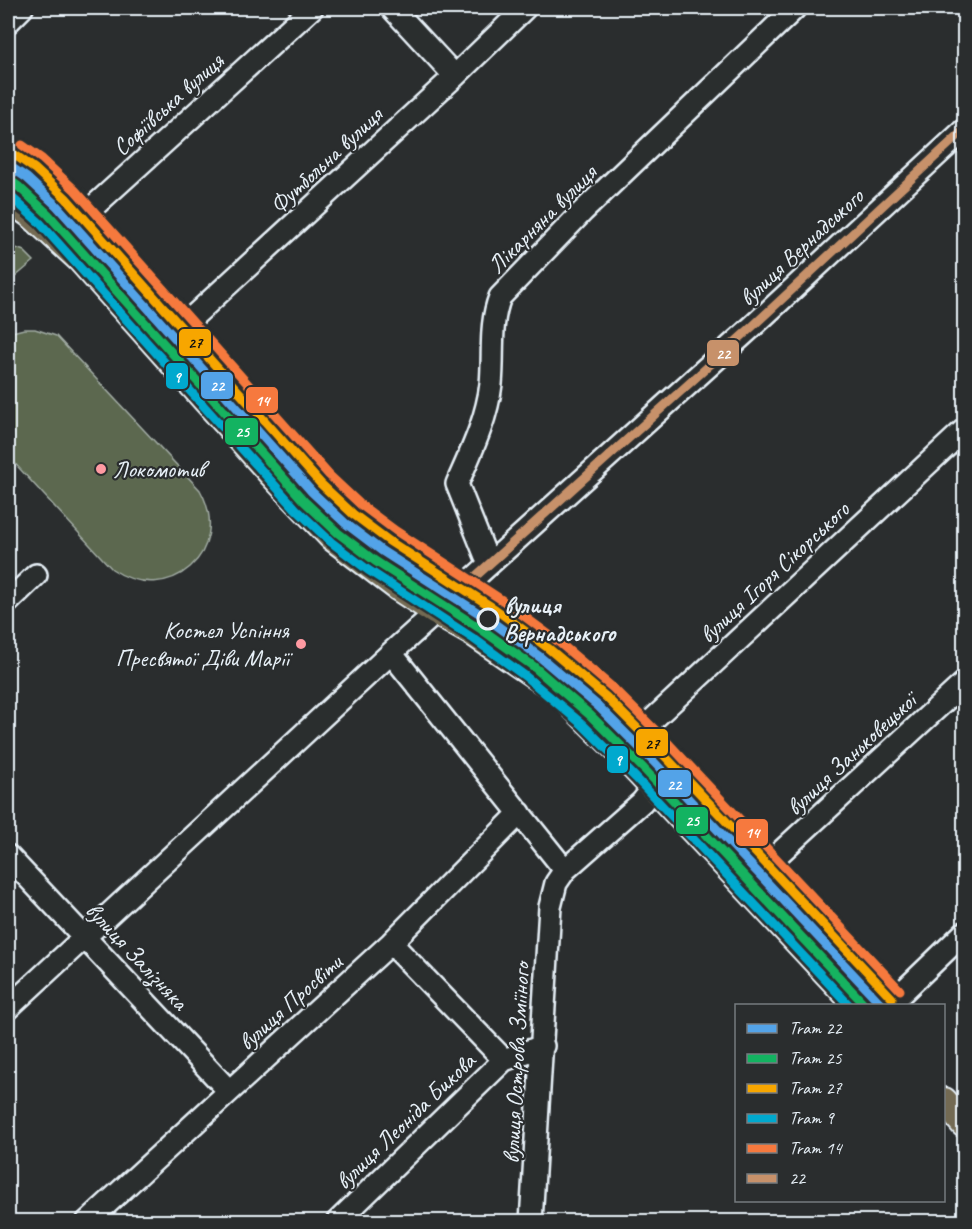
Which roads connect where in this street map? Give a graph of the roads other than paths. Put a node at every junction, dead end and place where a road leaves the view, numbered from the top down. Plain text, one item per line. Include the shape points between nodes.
1 (22, 8) edge
2 (312, 8) edge
3 (392, 8) edge
4 (525, 8) edge
5 (795, 8) edge
6 (8, 22) edge
7 (455, 76) junction
8 (964, 130) edge
9 (8, 198) edge
10 (58, 238) junction
11 (159, 348) junction
12 (964, 430) edge
13 (489, 564) junction
14 (36, 575) dead end
15 (8, 602) edge
16 (436, 612) junction
17 (391, 653) junction
18 (964, 683) edge
19 (619, 751) junction
20 (653, 788) junction
21 (520, 813) junction
22 (8, 856) edge
23 (565, 870) junction
24 (745, 885) junction
25 (964, 933) edge
26 (84, 938) junction
27 (391, 944) junction
28 (857, 1004) edge
29 (889, 1004) edge
30 (8, 1008) edge
31 (543, 1046) junction
32 (504, 1060) junction
33 (229, 1092) junction
34 (945, 1102) edge
35 (964, 1124) edge
36 (87, 1221) edge
37 (337, 1221) edge
38 (531, 1221) edge

1 - 6 street
2 - 10 street, Софіївська вулиця
3 - 7 street
4 - 7 street, Футбольна вулиця
5 - 13 street, Лікарняна вулиця via 583,211 500,297 494,314 490,386 479,432 457,484
7 - 11 street, Футбольна вулиця
8 - 13 street, вулиця Вернадського via 754,326
9 - 10 main road
10 - 11 main road
11 - 16 main road via 332,537
12 - 19 street, вулиця Ігоря Сікорського
13 - 16 street, вулиця Вернадського
14 - 15 street
16 - 17 street, вулиця Вернадського
16 - 19 main road via 558,691
17 - 21 street
17 - 26 street, вулиця Вернадського
18 - 24 street, вулиця Заньковецької
19 - 20 main road
20 - 23 street
20 - 24 main road
21 - 23 street
21 - 27 street, вулиця Просвіти
22 - 26 street, вулиця Залізняка
23 - 31 street, вулиця Острова Зміїного via 556,883 550,907
24 - 28 main road
25 - 29 street
26 - 30 street, вулиця Вернадського
26 - 33 street, вулиця Залізняка
27 - 32 street
27 - 33 street, вулиця Просвіти
31 - 32 street, вулиця Леоніда Бикова
31 - 38 street, вулиця Острова Зміїного
32 - 37 street, вулиця Леоніда Бикова
33 - 36 street, вулиця Просвіти
34 - 35 main road

